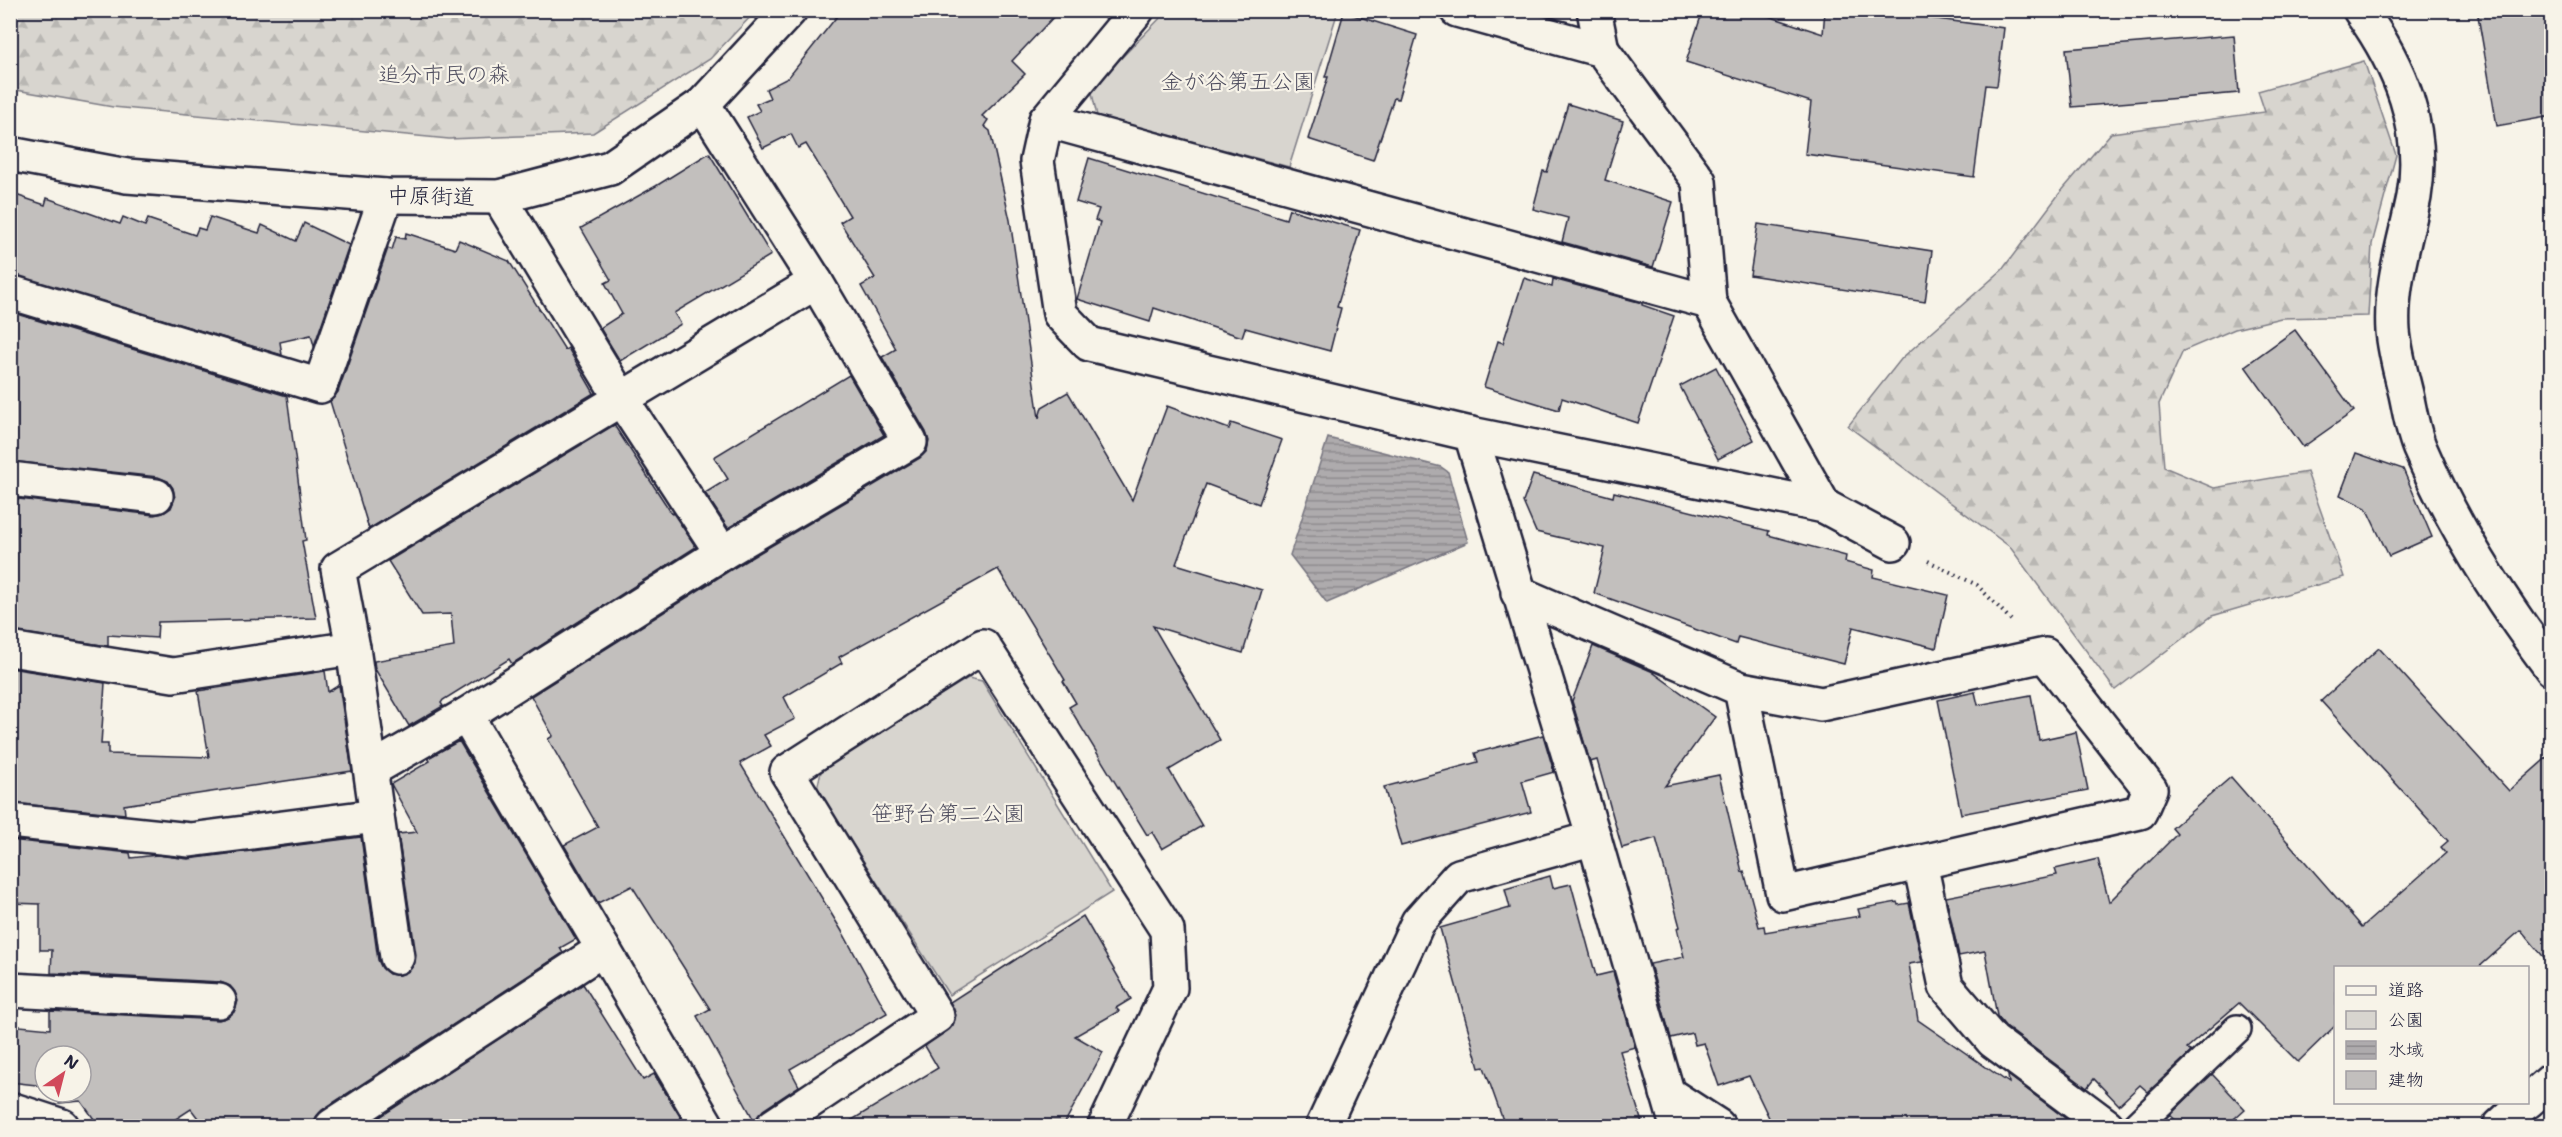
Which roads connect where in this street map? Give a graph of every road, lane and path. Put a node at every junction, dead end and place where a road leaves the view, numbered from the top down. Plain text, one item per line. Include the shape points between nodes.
1 (790, 10) edge
2 (1137, 10) edge
3 (1457, 10) edge
4 (1594, 10) edge
5 (2360, 10) edge
6 (1602, 50) junction
7 (703, 104) junction
8 (1046, 120) junction
9 (10, 154) edge
10 (386, 196) junction
11 (499, 197) junction
12 (816, 282) junction
13 (10, 292) edge
14 (1709, 302) junction
15 (622, 400) junction
16 (1471, 434) junction
17 (10, 479) edge
18 (156, 496) dead end
19 (1824, 506) junction
20 (1893, 543) joint
21 (722, 553) junction
22 (1518, 593) junction
23 (353, 648) junction
24 (10, 649) edge
25 (2045, 655) junction
26 (2552, 669) edge
27 (1741, 689) junction
28 (466, 715) junction
29 (371, 770) junction
30 (377, 816) junction
31 (10, 820) edge
32 (1594, 838) junction
33 (1920, 863) junction
34 (603, 949) junction
35 (397, 957) dead end
36 (10, 990) edge
37 (219, 1001) dead end
38 (2237, 1029) dead end
39 (2552, 1080) edge
40 (1667, 1093) junction
41 (2529, 1100) edge
42 (2525, 1104) edge
43 (10, 1109) edge
44 (62, 1126) edge
45 (332, 1126) edge
46 (707, 1126) edge
47 (773, 1126) edge
48 (1105, 1126) edge
49 (1323, 1126) edge
50 (1677, 1126) edge
51 (1718, 1126) edge
52 (2107, 1126) edge
53 (2136, 1126) edge
54 (2499, 1126) edge

1 - 7 street, 中原街道
2 - 8 street
3 - 6 street
4 - 6 street
5 - 26 street via 2400,75 2414,123 2414,196 2397,267 2393,331 2420,449 2468,545 2502,602
6 - 14 street via 1699,181
7 - 11 street, 中原街道 via 610,168
7 - 12 street
8 - 14 street
8 - 16 street via 1037,161 1060,314 1089,344
9 - 10 street, 中原街道 via 127,176
10 - 11 street, 中原街道
10 - 13 street via 320,386
11 - 15 street
12 - 15 street
12 - 21 street via 910,442
14 - 19 street
15 - 21 street
15 - 23 street via 338,569
16 - 19 street
16 - 22 street
17 - 18 street
19 - 20 street
20 - 25 path via 1977,585
21 - 28 street
22 - 27 street
22 - 32 street
23 - 24 street via 173,675
23 - 29 street
25 - 27 street via 1821,704
25 - 33 street via 2150,789 2140,812
27 - 33 street via 1783,894
28 - 29 street
28 - 34 street
29 - 30 street
30 - 31 street via 190,840
30 - 35 street
32 - 40 street
32 - 49 street via 1459,876 1418,922
33 - 52 street via 1946,986 1993,1041
34 - 45 street
34 - 46 street
36 - 37 street
38 - 53 lane
39 - 41 street
40 - 50 street
40 - 51 street
42 - 54 street
43 - 44 street
47 - 48 street via 937,1016 787,772 983,646 1167,930 1170,988

